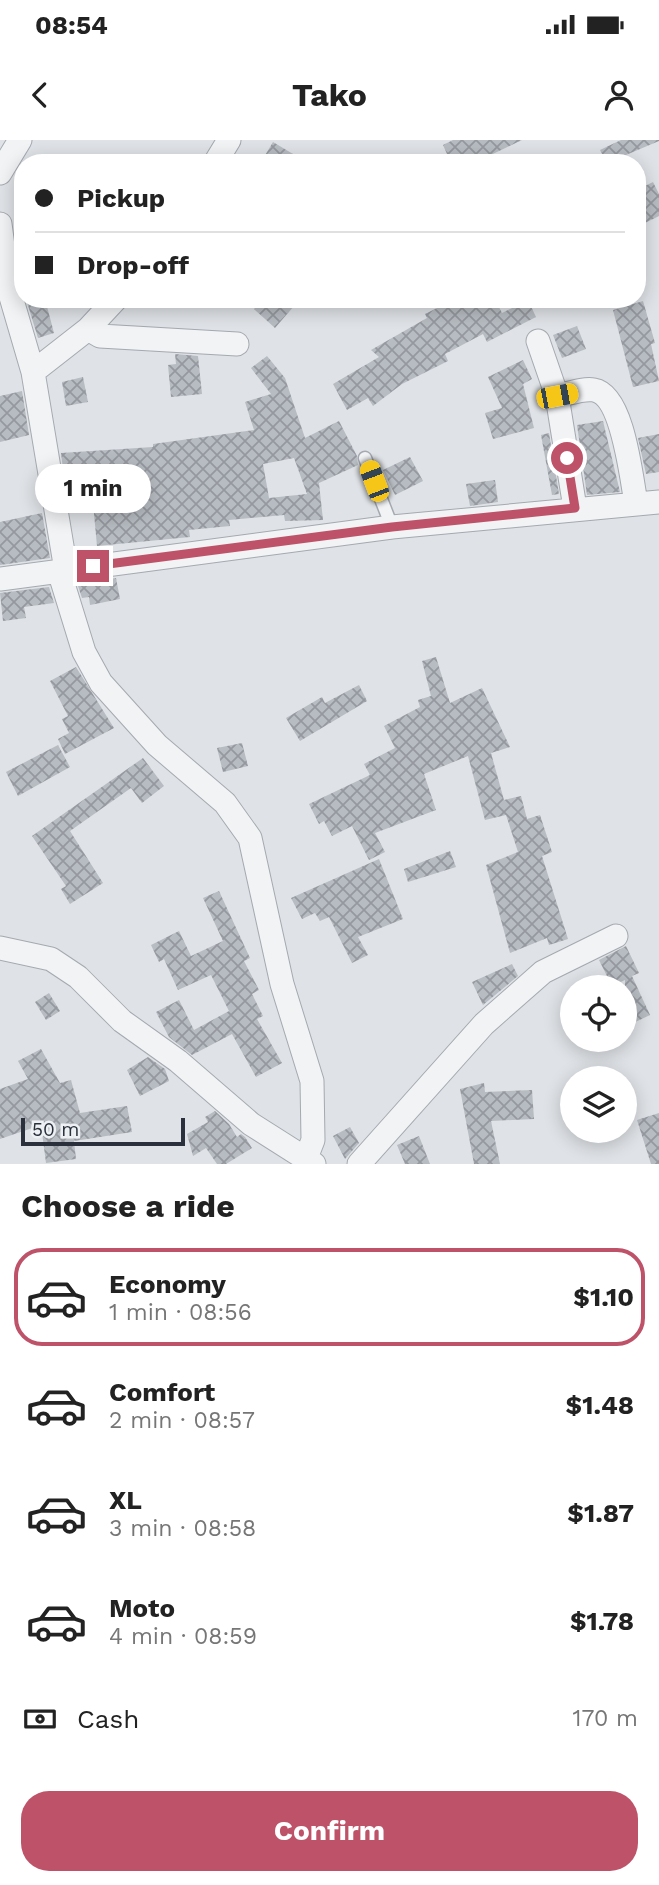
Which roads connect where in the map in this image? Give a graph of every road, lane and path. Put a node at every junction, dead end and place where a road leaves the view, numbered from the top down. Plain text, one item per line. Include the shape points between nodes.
1 (20, 140) edge
2 (0, 173) edge
3 (0, 224) edge
4 (14, 307) edge
5 (14, 308) edge
6 (108, 308) edge
7 (88, 329) junction
8 (538, 341) dead end
9 (237, 344) dead end
10 (33, 372) junction
11 (557, 396) junction
12 (365, 457) dead end
13 (648, 502) edge
14 (575, 508) junction
15 (392, 527) junction
16 (62, 571) junction
17 (0, 579) edge
18 (616, 936) dead end
19 (0, 948) edge
20 (310, 1161) edge
21 (359, 1164) edge

1 - 2 street
3 - 4 street
5 - 10 street
6 - 7 street
7 - 9 street via 100,336
7 - 10 street
8 - 11 street
10 - 16 street
11 - 13 street via 592,389 605,394 617,410
11 - 14 street
12 - 15 lane
13 - 14 street
14 - 15 street
15 - 16 street
16 - 17 street
16 - 20 street via 84,652 101,683 157,745 225,803 250,838 282,984 312,1081
18 - 21 street via 543,972 484,1024
19 - 20 street via 51,959 78,976 122,1021 178,1061 251,1124

